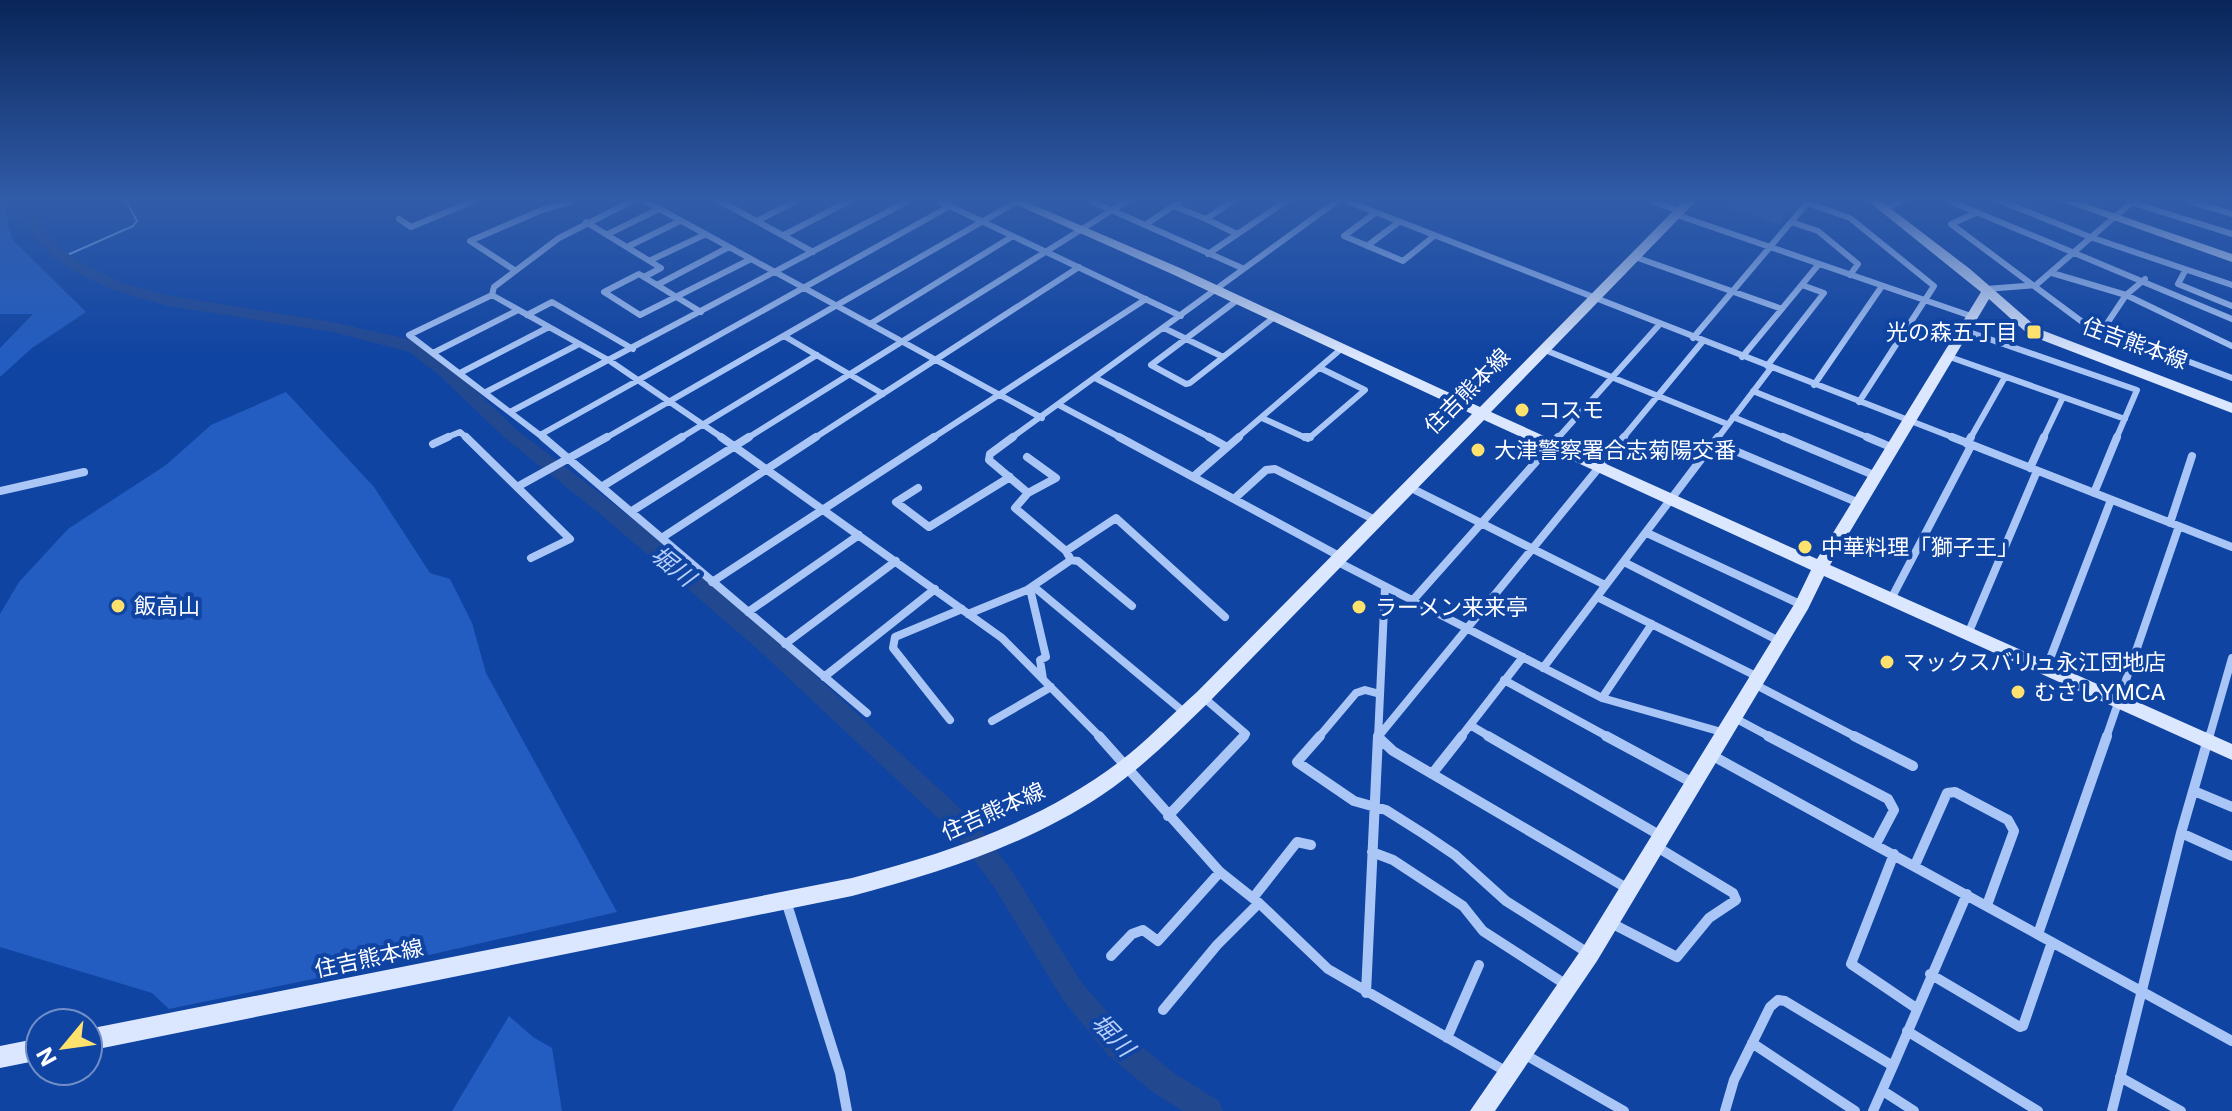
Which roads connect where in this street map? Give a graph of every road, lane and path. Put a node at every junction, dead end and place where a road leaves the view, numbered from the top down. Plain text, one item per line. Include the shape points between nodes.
1 (488, 253) edge
2 (535, 253) edge
3 (640, 253) edge
4 (666, 253) edge
5 (718, 253) edge
6 (740, 253) edge
7 (811, 253) edge
8 (866, 253) edge
9 (928, 253) edge
10 (986, 253) edge
11 (1045, 253) edge
12 (1048, 253) edge
13 (1133, 253) edge
14 (1263, 253) edge
15 (1383, 253) edge
16 (1413, 253) edge
17 (1477, 253) edge
18 (1639, 253) edge
19 (1764, 253) edge
20 (1786, 253) edge
21 (1844, 253) edge
22 (1893, 253) edge
23 (1940, 253) edge
24 (1991, 253) edge
25 (2072, 253) joint
26 (2134, 253) edge
27 (1208, 254) edge
28 (1635, 257) junction
29 (751, 259) junction
30 (651, 260) junction
31 (1819, 264) junction
32 (1079, 267) junction
33 (1242, 268) junction
34 (513, 269) junction
35 (2185, 271) junction
36 (775, 272) junction
37 (2052, 273) junction
38 (1850, 275) junction
39 (644, 277) junction
40 (2145, 279) junction
41 (657, 285) junction
42 (1802, 285) junction
43 (2036, 285) junction
44 (2232, 285) edge
45 (1882, 286) junction
46 (803, 288) junction
47 (1987, 290) junction
48 (1213, 291) junction
49 (1732, 292) junction
50 (492, 295) junction
51 (2126, 295) junction
52 (678, 298) junction
53 (1146, 299) junction
54 (1595, 299) junction
55 (1925, 300) junction
56 (1236, 301) junction
57 (837, 306) junction
58 (2232, 306) edge
59 (1782, 309) junction
60 (518, 310) junction
61 (701, 312) junction
62 (527, 315) junction
63 (1181, 316) junction
64 (1273, 318) junction
65 (2232, 319) edge
66 (1967, 323) junction
67 (870, 324) junction
68 (1659, 325) junction
69 (549, 327) junction
70 (1164, 328) junction
71 (2102, 331) junction
72 (784, 336) junction
73 (1693, 338) junction
74 (1186, 339) junction
75 (901, 341) junction
76 (1703, 341) junction
77 (579, 344) junction
78 (2232, 346) edge
79 (633, 349) junction
80 (1341, 349) junction
81 (1545, 350) junction
82 (433, 353) junction
83 (817, 355) junction
84 (1947, 356) junction
85 (1223, 357) junction
86 (1742, 357) junction
87 (935, 360) junction
88 (610, 361) junction
89 (1769, 367) junction
90 (1320, 368) junction
91 (460, 373) junction
92 (849, 374) junction
93 (1612, 376) junction
94 (2005, 377) junction
95 (1095, 378) junction
96 (2232, 378) edge
97 (638, 381) junction
98 (1814, 385) junction
99 (1753, 391) junction
100 (486, 392) junction
101 (883, 394) junction
102 (1000, 395) junction
103 (1659, 396) junction
104 (2063, 397) junction
105 (1859, 402) junction
106 (670, 403) junction
107 (2229, 403) edge
108 (1059, 405) junction
109 (512, 411) junction
110 (1482, 414) junction
111 (1042, 418) junction
112 (1262, 418) junction
113 (2125, 419) junction
114 (1730, 420) junction
115 (1909, 421) junction
116 (703, 425) junction
117 (540, 435) junction
118 (1714, 442) junction
119 (433, 444) dead end
120 (1969, 445) junction
121 (1550, 446) junction
122 (733, 447) junction
123 (1227, 447) junction
124 (1893, 448) junction
125 (2192, 456) dead end
126 (1027, 457) dead end
127 (570, 459) junction
128 (1597, 467) junction
129 (767, 470) junction
130 (2034, 470) junction
131 (84, 472) dead end
132 (1876, 476) junction
133 (1010, 477) junction
134 (1193, 477) junction
135 (603, 486) junction
136 (517, 487) junction
137 (1409, 487) junction
138 (918, 488) dead end
139 (0, 491) edge
140 (1028, 493) junction
141 (2094, 493) junction
142 (1234, 499) junction
143 (2111, 500) junction
144 (1671, 501) junction
145 (1859, 503) junction
146 (823, 508) junction
147 (632, 511) junction
148 (1377, 521) junction
149 (1481, 523) junction
150 (2174, 524) junction
151 (1647, 533) junction
152 (859, 535) junction
153 (663, 537) junction
154 (2232, 547) edge
155 (1532, 548) junction
156 (1066, 551) junction
157 (531, 558) dead end
158 (1339, 559) junction
159 (1071, 560) junction
160 (896, 561) junction
161 (1624, 562) junction
162 (1820, 567) junction
163 (712, 582) junction
164 (1605, 585) junction
165 (1385, 587) junction
166 (1030, 588) junction
167 (935, 589) junction
168 (1597, 597) junction
169 (1414, 599) junction
170 (1891, 599) junction
171 (1802, 605) junction
172 (1132, 606) dead end
173 (748, 612) junction
174 (965, 612) junction
175 (1225, 617) dead end
176 (1652, 624) junction
177 (1466, 628) junction
178 (1968, 634) junction
179 (1779, 641) junction
180 (785, 644) junction
181 (1523, 657) junction
182 (2232, 658) edge
183 (1543, 668) junction
184 (2046, 669) junction
185 (824, 677) junction
186 (1043, 679) junction
187 (1504, 680) junction
188 (1754, 680) junction
189 (1051, 687) junction
190 (1380, 694) junction
191 (1203, 697) junction
192 (1602, 698) junction
193 (2117, 701) junction
194 (867, 713) dead end
195 (1185, 713) junction
196 (950, 720) dead end
197 (992, 721) dead end
198 (1470, 725) junction
199 (1729, 725) junction
200 (1378, 737) junction
201 (2209, 742) junction
202 (2232, 752) edge
203 (1713, 756) junction
204 (1913, 766) dead end
205 (1127, 767) junction
206 (1432, 774) junction
207 (1695, 784) junction
208 (2194, 791) junction
209 (1375, 807) junction
210 (2232, 807) edge
211 (1168, 816) junction
212 (2181, 833) junction
213 (1659, 842) junction
214 (1876, 844) junction
215 (1311, 845) dead end
216 (1372, 852) junction
217 (1894, 854) junction
218 (2232, 856) edge
219 (1915, 865) junction
220 (1220, 872) junction
221 (1630, 890) junction
222 (1967, 894) junction
223 (786, 900) junction
224 (1256, 900) junction
225 (1987, 905) junction
226 (1609, 923) junction
227 (2038, 934) junction
228 (2052, 942) junction
229 (1590, 954) junction
230 (1111, 956) dead end
231 (1479, 965) dead end
232 (1930, 974) junction
233 (1568, 986) junction
234 (2141, 990) junction
235 (1366, 993) junction
236 (1916, 1008) junction
237 (1163, 1010) dead end
238 (1907, 1031) junction
239 (104, 1037) edge
240 (1447, 1038) junction
241 (2232, 1041) edge
242 (1752, 1043) junction
243 (24, 1052) edge
244 (1524, 1054) junction
245 (0, 1057) edge
246 (1893, 1066) junction
247 (1510, 1073) junction
248 (2120, 1077) junction
249 (1883, 1091) junction
250 (847, 1111) edge
251 (1481, 1111) edge
252 (1624, 1111) edge
253 (1725, 1111) edge
254 (1855, 1111) edge
255 (1873, 1111) edge
256 (1914, 1111) edge
257 (2038, 1111) edge
258 (2112, 1111) edge
259 (2181, 1111) edge

1 - 34 street
2 - 34 street
3 - 30 street
4 - 30 street
5 - 41 street
6 - 29 street
7 - 36 street
8 - 46 street
9 - 57 street
10 - 67 street
11 - 75 street
12 - 32 street
13 - 48 street
14 - 33 street
15 - 16 street via 1403,261
17 - 54 street
18 - 28 street, 住吉熊本線
19 - 49 street
20 - 31 street
21 - 38 street via 1858,264
22 - 55 street via 1934,286
23 - 47 street, 住吉熊本線
24 - 43 street
25 - 37 street
25 - 40 street
26 - 35 street
27 - 33 street
28 - 49 street
28 - 54 street, 住吉熊本線
29 - 36 street
29 - 52 street
30 - 39 street via 661,268
31 - 38 street
31 - 42 street
32 - 53 street
32 - 87 street
33 - 48 street
34 - 50 street
35 - 44 street
35 - 58 street via 2178,284
36 - 46 street
36 - 61 street
37 - 43 street
37 - 51 street
38 - 45 street
39 - 41 street
39 - 52 street via 639,274 604,292 640,315
40 - 51 street
40 - 65 street
41 - 52 street
42 - 59 street
42 - 89 street via 1824,293
43 - 47 street
43 - 71 street via 2066,312
45 - 55 street
45 - 98 street
46 - 57 street
46 - 97 street
47 - 66 street
47 - 107 street, 住吉熊本線 via 2047,339
48 - 56 street
48 - 63 street
49 - 59 street
49 - 73 street
50 - 60 street
50 - 82 street via 409,335
51 - 71 street
51 - 78 street
52 - 61 street
53 - 63 street
53 - 102 street
54 - 68 street
54 - 81 street, 住吉熊本線
55 - 66 street
55 - 105 street
56 - 64 street
56 - 74 street
57 - 67 street
57 - 72 street
59 - 86 street
60 - 62 street
60 - 82 street
61 - 79 street
62 - 69 street
62 - 79 street via 552,302
63 - 70 street
64 - 80 street
64 - 85 street
66 - 84 street
66 - 113 street via 2137,390
67 - 75 street
68 - 73 street
68 - 93 street
69 - 77 street
69 - 91 street
70 - 74 street
70 - 95 street
71 - 96 street
72 - 83 street
72 - 106 street
73 - 76 street
74 - 85 street
74 - 85 street via 1151,365 1186,384
75 - 87 street
75 - 92 street
76 - 86 street
76 - 103 street
77 - 88 street
77 - 100 street
79 - 88 street
80 - 90 street
80 - 110 street
81 - 93 street
81 - 110 street, 住吉熊本線
82 - 91 street
83 - 92 street
83 - 116 street
84 - 94 street
84 - 115 street
86 - 89 street
87 - 101 street
87 - 102 street
88 - 97 street
88 - 109 street
89 - 98 street
89 - 99 street
90 - 112 street
90 - 112 street via 1365,390 1308,439
91 - 100 street
92 - 101 street
92 - 122 street
93 - 103 street
93 - 121 street
94 - 104 street
94 - 120 street
95 - 108 street
95 - 123 street
97 - 106 street
97 - 117 street
98 - 105 street
99 - 114 street
99 - 124 street
100 - 109 street
101 - 129 street
102 - 111 street
102 - 146 street
103 - 114 street
103 - 128 street
104 - 113 street
104 - 130 street
105 - 115 street
106 - 116 street
106 - 127 street
108 - 111 street
108 - 134 street
109 - 117 street
110 - 121 street
110 - 137 street, 住吉熊本線
111 - 133 street via 990,454 989,460
112 - 123 street
113 - 141 street
114 - 118 street
114 - 132 street
115 - 120 street
115 - 124 street
116 - 122 street
116 - 135 street
117 - 127 street
118 - 144 street
118 - 145 street
119 - 136 street via 460,432
120 - 130 street
120 - 170 street
121 - 128 street
121 - 149 street
122 - 129 street
122 - 147 street
123 - 134 street
124 - 132 street
125 - 150 street
126 - 140 street via 1056,478
127 - 135 street
127 - 136 street
128 - 144 street
128 - 155 street
129 - 146 street
129 - 153 street
130 - 141 street
130 - 178 street
131 - 139 street
132 - 145 street
133 - 138 street via 929,527 896,502
133 - 140 street
134 - 142 street
135 - 147 street
136 - 157 street via 570,539
137 - 148 street, 住吉熊本線
137 - 149 street
140 - 156 street via 1015,508
141 - 143 street
142 - 148 street via 1266,470 1275,469
142 - 158 street
143 - 150 street
143 - 184 street
144 - 151 street
144 - 162 street
145 - 162 street
146 - 152 street
146 - 163 street
147 - 153 street
148 - 158 street, 住吉熊本線
149 - 155 street
149 - 169 street
150 - 154 street
150 - 193 street
151 - 161 street
151 - 171 street
152 - 160 street
152 - 173 street
153 - 163 street
155 - 164 street
155 - 177 street
156 - 159 street
156 - 175 street via 1116,518
158 - 165 street
158 - 191 street, 住吉熊本線
159 - 166 street
159 - 172 street
160 - 167 street
160 - 180 street
161 - 164 street
161 - 179 street
162 - 170 street
162 - 171 street
163 - 173 street
164 - 168 street
165 - 169 street
165 - 190 street
166 - 174 street
166 - 186 street via 1046,657 1040,660
166 - 195 street
167 - 174 street
167 - 185 street
168 - 176 street
168 - 183 street
169 - 177 street
170 - 178 street
171 - 179 street
173 - 180 street
174 - 186 street via 1002,638
174 - 196 street via 895,637 893,648
176 - 188 street
176 - 192 street
177 - 181 street
177 - 200 street
178 - 184 street
179 - 188 street
180 - 185 street
181 - 183 street
181 - 187 street
182 - 201 street
183 - 192 street
184 - 193 street
185 - 194 street
186 - 189 street
187 - 198 street
187 - 207 street
188 - 199 street
188 - 204 street
189 - 197 street
189 - 205 street
190 - 200 street
190 - 209 street via 1356,693 1297,762 1354,801
191 - 195 street, 住吉熊本線
191 - 211 street via 1246,734
192 - 199 street
193 - 201 street
193 - 227 street
195 - 205 street, 住吉熊本線
198 - 206 street
198 - 213 street
199 - 203 street
199 - 214 street via 1888,799 1894,810
200 - 206 street
200 - 209 street
201 - 202 street
201 - 208 street
203 - 207 street
203 - 214 street
205 - 211 street
205 - 223 street, 住吉熊本線 via 1002,840 918,870
206 - 221 street
207 - 213 street
208 - 210 street
208 - 212 street
209 - 216 street
209 - 229 street via 1455,855 1524,914
211 - 220 street
212 - 218 street
212 - 234 street
213 - 221 street
213 - 226 street via 1736,900 1709,918 1677,957
214 - 217 street
215 - 224 street via 1297,842
216 - 233 street via 1463,906 1483,931
216 - 235 street
217 - 219 street
217 - 236 street via 1851,964
219 - 222 street
219 - 225 street via 1947,793 1955,792 2008,820 2014,831
220 - 224 street
220 - 230 street via 1158,941 1143,930
221 - 226 street
222 - 225 street
222 - 232 street
223 - 239 street, 住吉熊本線
223 - 250 street
224 - 235 street via 1328,969
224 - 237 street
225 - 227 street
226 - 229 street
227 - 228 street
228 - 232 street via 2020,1027
228 - 234 street
229 - 233 street
231 - 240 street
232 - 236 street
233 - 244 street
234 - 241 street
234 - 248 street
235 - 240 street
236 - 238 street
238 - 246 street
238 - 257 street
240 - 247 street
242 - 246 street via 1773,1003 1785,1001
242 - 253 street
242 - 254 street
243 - 245 street
244 - 247 street
244 - 252 street
246 - 249 street
247 - 251 street
248 - 258 street
248 - 259 street
249 - 255 street
249 - 256 street

